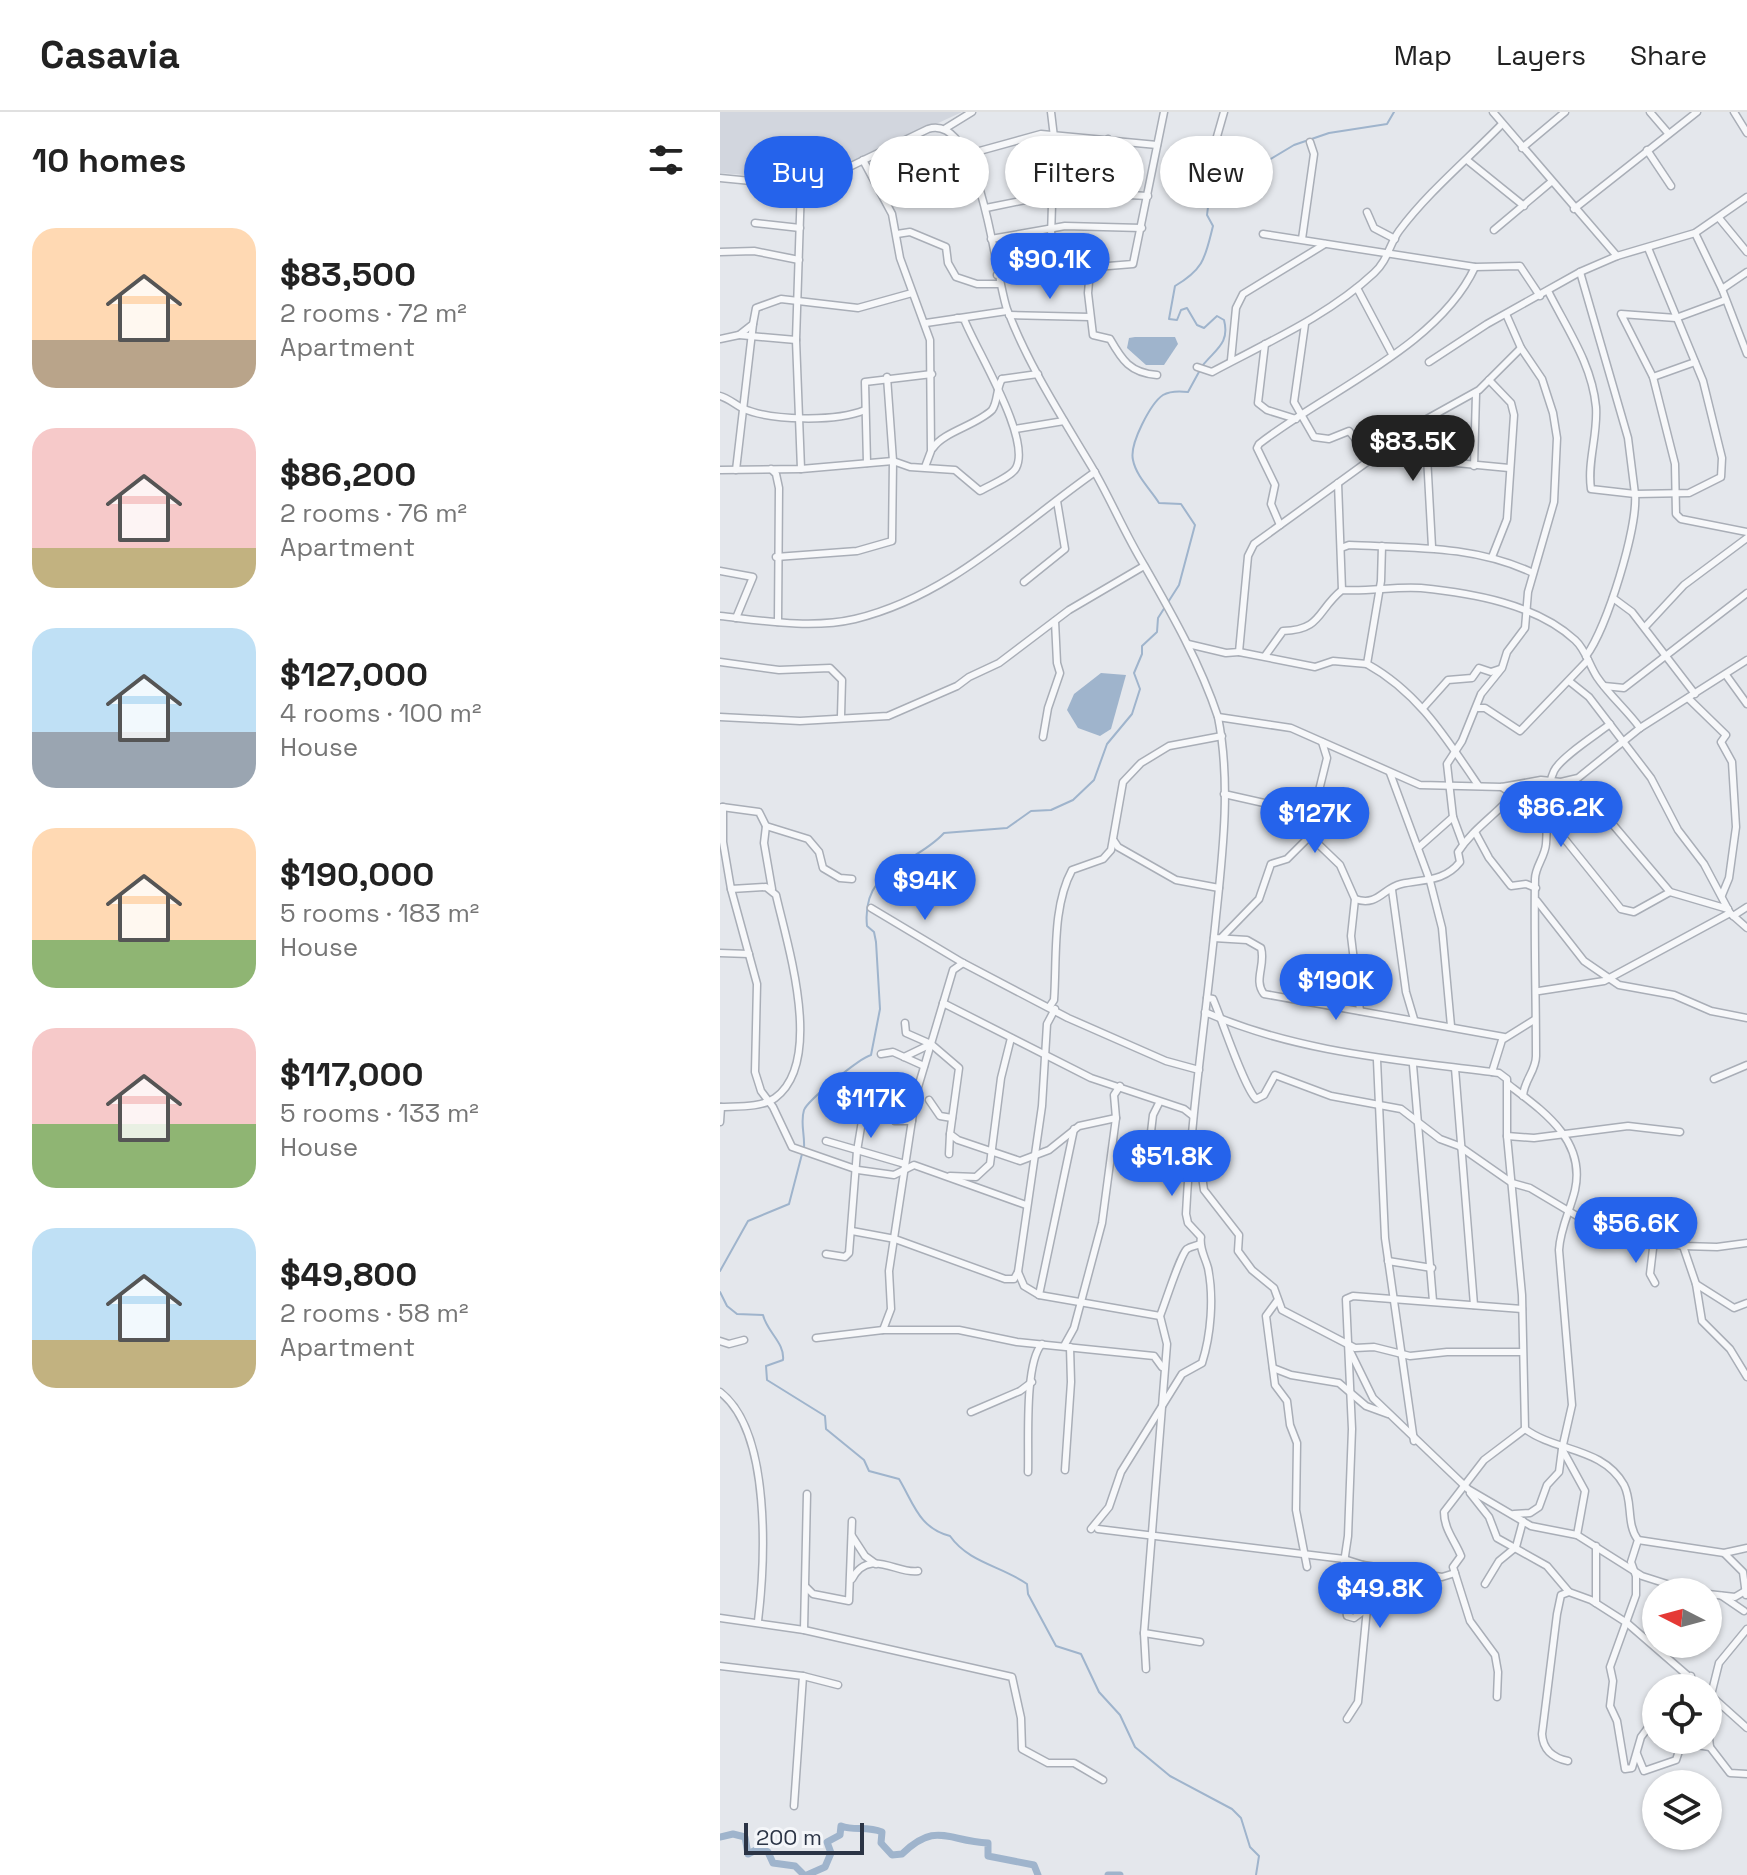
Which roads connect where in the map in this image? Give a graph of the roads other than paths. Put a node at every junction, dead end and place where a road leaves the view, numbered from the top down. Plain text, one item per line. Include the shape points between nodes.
1 (972, 112) edge
2 (1051, 112) edge
3 (1164, 112) edge
4 (1224, 112) edge
5 (1493, 112) edge
6 (1565, 112) edge
7 (1650, 112) edge
8 (1697, 112) edge
9 (1734, 112) edge
10 (1502, 124) junction
11 (946, 128) junction
12 (1668, 133) junction
13 (1747, 133) edge
14 (952, 136) edge
15 (1054, 136) edge
16 (1217, 136) edge
17 (1310, 142) dead end
18 (1144, 143) edge
19 (1157, 145) junction
20 (1522, 148) junction
21 (1647, 150) junction
22 (863, 160) junction
23 (1467, 160) junction
24 (853, 165) edge
25 (720, 178) edge
26 (744, 180) edge
27 (1551, 182) junction
28 (1671, 186) dead end
29 (1144, 196) edge
30 (1148, 196) junction
31 (1747, 197) edge
32 (1524, 206) junction
33 (800, 208) edge
34 (986, 208) edge
35 (1050, 208) edge
36 (1574, 209) junction
37 (1367, 212) dead end
38 (1719, 218) junction
39 (755, 223) dead end
40 (800, 228) junction
41 (1050, 228) junction
42 (1142, 228) junction
43 (1494, 230) dead end
44 (1695, 233) junction
45 (897, 234) junction
46 (1263, 234) dead end
47 (991, 239) junction
48 (1302, 239) junction
49 (1395, 239) junction
50 (1325, 244) junction
51 (1648, 248) junction
52 (720, 252) edge
53 (1747, 252) edge
54 (1389, 256) junction
55 (1617, 256) junction
56 (799, 260) junction
57 (1475, 267) junction
58 (1090, 270) junction
59 (1050, 271) junction
60 (1580, 272) junction
61 (1747, 272) edge
62 (997, 275) junction
63 (998, 284) junction
64 (1357, 288) junction
65 (1722, 289) junction
66 (1548, 291) junction
67 (912, 293) junction
68 (1540, 296) junction
69 (1725, 300) junction
70 (799, 301) junction
71 (1008, 313) junction
72 (1506, 314) junction
73 (963, 317) junction
74 (1090, 317) junction
75 (1676, 318) junction
76 (926, 323) junction
77 (753, 324) junction
78 (1305, 324) junction
79 (739, 335) junction
80 (753, 335) junction
81 (720, 339) edge
82 (796, 340) junction
83 (1265, 344) junction
84 (1521, 348) junction
85 (1392, 354) junction
86 (1747, 354) edge
87 (1231, 360) junction
88 (1429, 362) dead end
89 (1695, 362) junction
90 (1197, 367) dead end
91 (932, 374) junction
92 (1038, 374) junction
93 (1157, 375) dead end
94 (990, 376) junction
95 (887, 377) junction
96 (1653, 377) junction
97 (1002, 379) junction
98 (1489, 380) junction
99 (996, 388) junction
100 (1479, 390) junction
101 (720, 396) edge
102 (743, 409) junction
103 (865, 410) junction
104 (799, 417) junction
105 (1298, 418) junction
106 (1425, 420) junction
107 (1064, 421) junction
108 (1015, 429) junction
109 (931, 451) junction
110 (1372, 459) junction
111 (1425, 460) junction
112 (893, 461) junction
113 (867, 463) junction
114 (1474, 466) junction
115 (925, 467) junction
116 (1509, 468) junction
117 (771, 469) junction
118 (801, 469) junction
119 (720, 470) edge
120 (736, 470) junction
121 (1095, 472) junction
122 (1338, 483) junction
123 (1675, 493) junction
124 (1635, 494) junction
125 (1057, 501) junction
126 (1280, 525) junction
127 (1747, 532) edge
128 (1747, 538) edge
129 (1382, 546) junction
130 (1432, 547) junction
131 (1341, 548) junction
132 (776, 557) junction
133 (1492, 557) junction
134 (1144, 566) junction
135 (720, 571) edge
136 (1533, 573) junction
137 (1024, 582) dead end
138 (1342, 590) junction
139 (1379, 591) junction
140 (1747, 593) edge
141 (1613, 598) junction
142 (1526, 612) junction
143 (720, 616) edge
144 (736, 618) junction
145 (1055, 621) junction
146 (778, 622) junction
147 (1645, 627) junction
148 (1188, 644) junction
149 (1239, 652) junction
150 (1667, 653) junction
151 (1265, 656) junction
152 (1587, 658) junction
153 (1747, 660) edge
154 (720, 662) edge
155 (1367, 664) junction
156 (1502, 669) junction
157 (1726, 675) junction
158 (1569, 681) junction
159 (1604, 686) junction
160 (1695, 694) junction
161 (1688, 698) junction
162 (1747, 704) edge
163 (1423, 708) junction
164 (1478, 708) junction
165 (841, 716) junction
166 (720, 717) edge
167 (1218, 717) junction
168 (1610, 724) junction
169 (1640, 728) junction
170 (1222, 736) junction
171 (1043, 737) dead end
172 (1322, 741) junction
173 (1624, 742) junction
174 (1453, 753) junction
175 (1390, 773) junction
176 (1561, 782) junction
177 (1550, 784) junction
178 (1448, 785) junction
179 (1478, 785) junction
180 (1502, 787) junction
181 (1224, 794) junction
182 (1530, 796) junction
183 (1511, 797) junction
184 (722, 807) edge
185 (1453, 817) junction
186 (1547, 818) junction
187 (766, 826) junction
188 (1309, 831) junction
189 (1475, 832) junction
190 (1463, 844) junction
191 (1114, 846) junction
192 (1418, 848) junction
193 (852, 879) dead end
194 (1430, 881) junction
195 (1219, 888) junction
196 (1536, 888) junction
197 (731, 889) junction
198 (772, 889) junction
199 (1392, 890) junction
200 (1670, 892) junction
201 (1722, 895) junction
202 (1355, 899) junction
203 (1537, 901) junction
204 (1747, 907) edge
205 (871, 908) dead end
206 (1731, 912) junction
207 (1747, 928) edge
208 (1218, 937) junction
209 (720, 953) edge
210 (749, 954) junction
211 (963, 963) junction
212 (1611, 977) junction
213 (1539, 991) junction
214 (1207, 998) junction
215 (943, 1003) junction
216 (1052, 1007) junction
217 (1409, 1009) junction
218 (1360, 1011) junction
219 (1205, 1012) junction
220 (1405, 1018) junction
221 (1747, 1018) edge
222 (1534, 1019) junction
223 (1415, 1020) junction
224 (1224, 1021) junction
225 (905, 1023) dead end
226 (1451, 1026) junction
227 (1504, 1037) junction
228 (1011, 1038) junction
229 (931, 1044) junction
230 (881, 1054) dead end
231 (1043, 1056) junction
232 (904, 1057) junction
233 (1377, 1060) junction
234 (1413, 1065) junction
235 (1747, 1065) edge
236 (924, 1066) junction
237 (1455, 1068) junction
238 (1199, 1070) junction
239 (1492, 1072) junction
240 (869, 1079) dead end
241 (1714, 1079) dead end
242 (1509, 1085) junction
243 (1120, 1086) junction
244 (1523, 1096) junction
245 (929, 1100) dead end
246 (767, 1102) junction
247 (1159, 1103) junction
248 (1378, 1106) junction
249 (720, 1107) edge
250 (1193, 1116) junction
251 (952, 1118) junction
252 (1116, 1118) junction
253 (895, 1121) dead end
254 (912, 1121) junction
255 (720, 1122) edge
256 (1417, 1122) junction
257 (1074, 1129) junction
258 (1562, 1132) junction
259 (1680, 1132) dead end
260 (950, 1134) junction
261 (1507, 1136) junction
262 (826, 1141) dead end
263 (1459, 1146) junction
264 (857, 1151) junction
265 (991, 1152) junction
266 (1189, 1152) junction
267 (949, 1154) dead end
268 (1035, 1155) junction
269 (905, 1166) junction
270 (1147, 1166) dead end
271 (858, 1170) junction
272 (946, 1177) junction
273 (1509, 1181) junction
274 (1026, 1205) junction
275 (1569, 1212) junction
276 (852, 1231) junction
277 (895, 1239) junction
278 (1654, 1240) junction
279 (1747, 1243) edge
280 (1200, 1244) junction
281 (1683, 1246) junction
282 (826, 1254) dead end
283 (1388, 1261) junction
284 (1432, 1268) junction
285 (1018, 1272) junction
286 (1655, 1283) dead end
287 (1696, 1284) junction
288 (1039, 1295) junction
289 (1392, 1298) junction
290 (1277, 1301) junction
291 (1433, 1301) junction
292 (1079, 1303) junction
293 (1747, 1303) edge
294 (1474, 1305) junction
295 (1522, 1309) junction
296 (1160, 1316) junction
297 (883, 1330) junction
298 (816, 1338) dead end
299 (744, 1340) dead end
300 (720, 1341) edge
301 (1042, 1344) junction
302 (1067, 1347) junction
303 (1349, 1347) junction
304 (1522, 1352) junction
305 (1404, 1355) junction
306 (1273, 1368) junction
307 (1163, 1370) junction
308 (1350, 1372) junction
309 (1747, 1377) edge
310 (1365, 1381) junction
311 (1032, 1382) junction
312 (720, 1392) edge
313 (1351, 1397) junction
314 (971, 1412) dead end
315 (1160, 1413) junction
316 (1388, 1414) junction
317 (1525, 1429) junction
318 (1414, 1441) junction
319 (1563, 1447) junction
320 (1065, 1470) dead end
321 (1028, 1472) dead end
322 (1467, 1488) junction
323 (807, 1494) dead end
324 (1514, 1514) junction
325 (852, 1521) dead end
326 (1523, 1521) junction
327 (1577, 1535) junction
328 (852, 1536) junction
329 (1151, 1536) junction
330 (1638, 1540) junction
331 (1596, 1546) junction
332 (1516, 1547) junction
333 (1747, 1548) edge
334 (1608, 1551) junction
335 (1724, 1553) junction
336 (1306, 1556) junction
337 (1595, 1558) junction
338 (1344, 1559) junction
339 (876, 1564) junction
340 (1363, 1565) junction
341 (1307, 1567) dead end
342 (1633, 1569) junction
343 (918, 1571) dead end
344 (1455, 1573) junction
345 (1648, 1578) edge
346 (852, 1579) junction
347 (1485, 1584) dead end
348 (806, 1587) junction
349 (1569, 1592) junction
350 (1746, 1593) edge
351 (813, 1594) junction
352 (1722, 1596) joint
353 (806, 1601) junction
354 (1596, 1603) junction
355 (1366, 1609) junction
356 (1745, 1612) edge
357 (720, 1618) edge
358 (758, 1621) junction
359 (1627, 1623) junction
360 (1747, 1629) edge
361 (804, 1630) junction
362 (1144, 1633) junction
363 (1200, 1642) dead end
364 (720, 1666) edge
365 (1146, 1669) dead end
366 (1689, 1674) edge
367 (1716, 1674) edge
368 (803, 1676) junction
369 (838, 1685) dead end
370 (1497, 1697) dead end
371 (1722, 1707) edge
372 (1347, 1719) dead end
373 (1747, 1728) edge
374 (1642, 1736) edge
375 (1637, 1754) junction
376 (1678, 1754) edge
377 (1715, 1754) edge
378 (1568, 1761) dead end
379 (1747, 1774) edge
380 (1103, 1780) dead end
381 (794, 1806) dead end

1 - 11 street
2 - 15 street
3 - 19 street
4 - 16 street
5 - 10 street
6 - 20 street
7 - 12 street
8 - 12 street
9 - 13 street
10 - 20 street
10 - 23 street
11 - 14 street
11 - 22 street via 928,129
12 - 21 street
17 - 48 street via 1314,154
18 - 19 street
19 - 30 street
20 - 27 street
21 - 28 street
21 - 36 street
22 - 24 street
22 - 45 street via 889,207
23 - 32 street
23 - 49 street
25 - 26 street
27 - 32 street
27 - 36 street
29 - 30 street
30 - 42 street
31 - 38 street
32 - 43 street
33 - 40 street
34 - 47 street
35 - 41 street
36 - 55 street
37 - 49 street via 1374,228
38 - 44 street
38 - 53 street
39 - 40 street
40 - 56 street
41 - 42 street
41 - 47 street
41 - 59 street
42 - 58 street via 1133,264
44 - 51 street
44 - 65 street
45 - 63 street via 910,232 946,247 956,277
45 - 67 street
46 - 48 street
47 - 62 street
48 - 50 street
49 - 54 street
50 - 54 street
50 - 87 street via 1243,294
51 - 55 street
51 - 75 street
52 - 56 street via 754,251
54 - 57 street
54 - 64 street
55 - 60 street
56 - 70 street
57 - 68 street via 1520,266
57 - 85 street via 1459,298
58 - 59 street
58 - 74 street
59 - 62 street
60 - 66 street
60 - 124 street via 1628,438
61 - 65 street
62 - 63 street
63 - 71 street
64 - 78 street
64 - 85 street
65 - 69 street
66 - 68 street
66 - 124 street via 1570,328 1594,393 1591,489
67 - 70 street via 858,308
67 - 76 street
68 - 72 street
69 - 75 street
69 - 86 street
70 - 77 street via 760,305
70 - 82 street
71 - 73 street
71 - 74 street
71 - 92 street
72 - 84 street
72 - 88 street
73 - 76 street
73 - 94 street
74 - 93 street via 1093,335 1110,339 1124,363
75 - 89 street
75 - 96 street via 1621,314
76 - 91 street
77 - 79 street
77 - 80 street
78 - 83 street
78 - 105 street via 1294,402
79 - 80 street
79 - 81 street
80 - 82 street
80 - 102 street
82 - 104 street
83 - 87 street
83 - 105 street via 1258,403
84 - 98 street
84 - 136 street via 1547,392 1557,438 1554,502
85 - 105 street
87 - 90 street via 1215,371
89 - 96 street
89 - 123 street via 1723,473 1692,492
91 - 95 street
91 - 109 street
92 - 97 street
92 - 107 street
94 - 97 street
94 - 99 street
95 - 103 street via 865,382
95 - 112 street
96 - 123 street via 1672,444
97 - 99 street
98 - 100 street
98 - 116 street via 1513,408
99 - 108 street
99 - 109 street via 990,411 964,430 939,439
100 - 106 street
100 - 114 street via 1474,397
101 - 102 street
102 - 104 street
102 - 120 street
103 - 104 street via 840,419
103 - 113 street
104 - 118 street
105 - 110 street via 1314,437 1329,439 1349,431
105 - 126 street via 1257,448 1275,485 1271,504
106 - 110 street
106 - 111 street
107 - 108 street
107 - 121 street
108 - 115 street via 1018,465 982,490 955,470
109 - 115 street
110 - 122 street
111 - 114 street
111 - 130 street
112 - 113 street
112 - 115 street
112 - 132 street via 889,545
113 - 118 street
114 - 116 street
116 - 133 street via 1507,519
117 - 118 street
117 - 120 street
117 - 132 street via 779,488
119 - 120 street
121 - 125 street
121 - 134 street
122 - 126 street
122 - 131 street
123 - 124 street
123 - 127 street via 1681,519
124 - 141 street
125 - 137 street via 1065,549
125 - 146 street via 978,562 907,598 856,619
126 - 149 street via 1254,544 1248,556
128 - 147 street via 1684,585
129 - 130 street
129 - 131 street
129 - 139 street
130 - 133 street
131 - 138 street
132 - 146 street
133 - 136 street
134 - 145 street
134 - 148 street
135 - 144 street via 753,577
136 - 142 street
138 - 139 street
138 - 151 street via 1315,623 1283,631
139 - 142 street via 1402,588 1468,595
139 - 155 street
140 - 150 street
141 - 147 street
141 - 152 street
142 - 152 street via 1564,631
142 - 156 street via 1525,628
143 - 144 street
144 - 146 street
145 - 165 street via 999,663 909,709 888,716
145 - 171 street via 1060,673
147 - 150 street
148 - 149 street
148 - 167 street
149 - 151 street
150 - 159 street via 1624,688
150 - 160 street
151 - 155 street via 1315,667 1333,661
152 - 158 street
152 - 159 street
153 - 157 street
154 - 165 street via 779,670 830,668 842,680
155 - 163 street
156 - 163 street via 1479,668 1472,678 1448,680
156 - 164 street via 1481,694
157 - 160 street
157 - 162 street
158 - 164 street via 1520,731
158 - 168 street
159 - 169 street
160 - 161 street
161 - 169 street
161 - 201 street via 1726,735 1721,742 1732,762 1736,827
163 - 174 street
164 - 174 street
165 - 166 street via 800,721
167 - 170 street
167 - 172 street via 1291,728
168 - 173 street
168 - 177 street via 1555,768
169 - 173 street
170 - 181 street
170 - 191 street via 1169,746 1133,769 1123,782
172 - 175 street
172 - 188 street via 1327,758
173 - 176 street via 1578,778
173 - 201 street
174 - 178 street via 1447,764
174 - 179 street
175 - 178 street via 1420,785
175 - 192 street
176 - 177 street
176 - 200 street via 1582,788
177 - 180 street
177 - 182 street
177 - 186 street
178 - 179 street
178 - 185 street
179 - 180 street
180 - 183 street
181 - 188 street via 1273,806
181 - 195 street
182 - 183 street
182 - 186 street
183 - 189 street
184 - 187 street via 759,812
184 - 197 street
185 - 190 street
185 - 192 street
186 - 196 street
186 - 200 street via 1625,912
187 - 193 street via 808,839 823,868
187 - 198 street
188 - 202 street via 1340,865
188 - 208 street via 1287,859 1271,864 1259,899
189 - 190 street
189 - 196 street via 1511,886
190 - 194 street via 1457,866
191 - 195 street via 1176,880
191 - 216 street via 1103,859 1072,870 1066,881
192 - 194 street
194 - 199 street
194 - 226 street via 1442,928
195 - 208 street
196 - 203 street
197 - 198 street
197 - 210 street
198 - 246 street via 799,990 800,1027 789,1080
199 - 202 street via 1374,901
199 - 217 street
200 - 206 street
201 - 206 street
202 - 218 street via 1351,936
203 - 212 street via 1584,961
203 - 213 street via 1533,975
204 - 206 street
205 - 211 street
206 - 207 street
206 - 212 street
208 - 214 street
208 - 218 street via 1247,940 1261,948 1258,982 1264,994
209 - 210 street
210 - 246 street via 757,984 754,1063
211 - 215 street via 953,970
211 - 216 street
212 - 213 street
212 - 221 street via 1619,985 1674,995 1711,1011
213 - 222 street
214 - 219 street
214 - 224 street via 1213,999
215 - 228 street
215 - 229 street
216 - 231 street
216 - 238 street via 1161,1059
217 - 220 street
217 - 223 street
218 - 220 street
219 - 224 street
219 - 238 street
220 - 223 street
222 - 227 street
222 - 244 street via 1536,1061
223 - 226 street
224 - 233 street
224 - 248 street via 1244,1081 1256,1099 1275,1075
225 - 229 street via 906,1033
226 - 227 street
227 - 239 street
228 - 231 street
228 - 265 street
229 - 232 street
229 - 236 street
229 - 251 street via 959,1068
230 - 232 street
231 - 243 street
231 - 268 street
232 - 236 street
233 - 234 street
233 - 248 street
234 - 237 street
234 - 256 street
235 - 241 street
236 - 254 street
237 - 239 street
237 - 263 street
238 - 250 street
239 - 242 street via 1504,1075
240 - 264 street
242 - 244 street
242 - 261 street
243 - 247 street
243 - 252 street via 1114,1095
244 - 258 street
245 - 251 street via 940,1116
246 - 249 street
246 - 271 street via 792,1147
247 - 250 street
247 - 270 street
248 - 256 street via 1401,1109
248 - 283 street
249 - 255 street
250 - 266 street
251 - 260 street
252 - 257 street
252 - 292 street via 1102,1223
253 - 254 street
254 - 269 street
256 - 263 street
256 - 284 street
257 - 268 street
257 - 288 street
258 - 259 street via 1628,1126
258 - 261 street
258 - 275 street via 1577,1174
260 - 265 street
260 - 267 street
261 - 273 street
262 - 264 street
263 - 273 street
263 - 294 street via 1465,1165
264 - 269 street
264 - 271 street
265 - 268 street via 1020,1161
265 - 272 street via 990,1164 976,1177
266 - 280 street via 1186,1214
266 - 290 street via 1204,1190 1239,1235 1238,1251 1274,1288
268 - 274 street
269 - 271 street via 898,1175
269 - 272 street
269 - 277 street
271 - 276 street
272 - 274 street
273 - 275 street
273 - 295 street
274 - 285 street
275 - 278 street via 1601,1224 1637,1228
275 - 319 street via 1560,1230 1559,1250 1571,1375
276 - 277 street
276 - 282 street via 848,1256
277 - 285 street via 1005,1279 1014,1279
277 - 297 street via 888,1286 891,1309
278 - 281 street
278 - 286 street via 1650,1274
279 - 281 street
280 - 296 street via 1187,1249 1175,1269
280 - 315 street via 1208,1271 1206,1350 1202,1363 1182,1374
281 - 287 street
283 - 284 street
283 - 289 street
284 - 291 street
285 - 288 street via 1024,1286
287 - 293 street via 1734,1308
287 - 309 street via 1702,1321 1730,1349
288 - 292 street
289 - 291 street
289 - 303 street via 1346,1299
289 - 305 street
290 - 303 street via 1295,1319
290 - 306 street via 1266,1316
291 - 294 street
292 - 296 street
292 - 302 street
294 - 295 street
295 - 304 street
296 - 307 street via 1166,1335
297 - 298 street
297 - 301 street via 959,1330
299 - 300 street
301 - 302 street
301 - 311 street via 1036,1350
302 - 307 street via 1154,1356
302 - 320 street via 1071,1393
303 - 305 street
303 - 308 street
303 - 310 street
304 - 305 street
304 - 317 street
305 - 318 street
306 - 313 street via 1339,1383
306 - 336 street via 1297,1447 1295,1500
307 - 315 street
308 - 310 street
308 - 313 street
310 - 316 street
311 - 314 street
311 - 321 street
312 - 358 street via 740,1421 758,1471 764,1514
313 - 316 street
313 - 338 street
315 - 329 street
315 - 329 street via 1121,1472 1109,1507 1094,1529
316 - 318 street
317 - 319 street
317 - 322 street via 1484,1460
318 - 322 street
319 - 324 street via 1559,1472 1539,1507
319 - 327 street via 1585,1491
319 - 330 street via 1587,1453 1621,1481
322 - 324 street
322 - 332 street via 1489,1517 1495,1537
322 - 344 street via 1447,1503 1444,1512 1444,1525 1461,1556
323 - 348 street
324 - 326 street
325 - 328 street
326 - 327 street
326 - 332 street
327 - 331 street
328 - 339 street
328 - 346 street
329 - 336 street
329 - 362 street
330 - 335 street
330 - 342 street
331 - 334 street
331 - 337 street
332 - 347 street via 1499,1561
332 - 349 street via 1547,1566
333 - 335 street
334 - 337 street
334 - 342 street
335 - 350 street via 1743,1572
336 - 338 street
336 - 341 street
337 - 354 street
338 - 340 street
338 - 355 street via 1346,1615 1354,1618
339 - 343 street
339 - 346 street via 863,1567
340 - 344 street via 1442,1577
340 - 355 street
342 - 345 street
342 - 359 street via 1637,1582
344 - 370 street via 1470,1621 1495,1655
346 - 351 street via 849,1601
348 - 351 street
348 - 353 street
349 - 354 street
349 - 378 street via 1561,1595 1557,1614 1542,1734 1545,1748
350 - 352 street
350 - 356 street
351 - 353 street
352 - 356 street
353 - 361 street
354 - 359 street
355 - 372 street via 1358,1702
357 - 358 street
358 - 361 street
359 - 366 street
359 - 375 street via 1610,1667 1609,1699 1625,1769 1632,1768
360 - 367 street
361 - 380 street via 1012,1677 1022,1749 1048,1763 1074,1763
362 - 363 street
362 - 365 street
364 - 368 street
368 - 369 street
368 - 381 street
371 - 373 street
374 - 375 street
375 - 376 street via 1644,1771 1676,1760
377 - 379 street via 1730,1773

